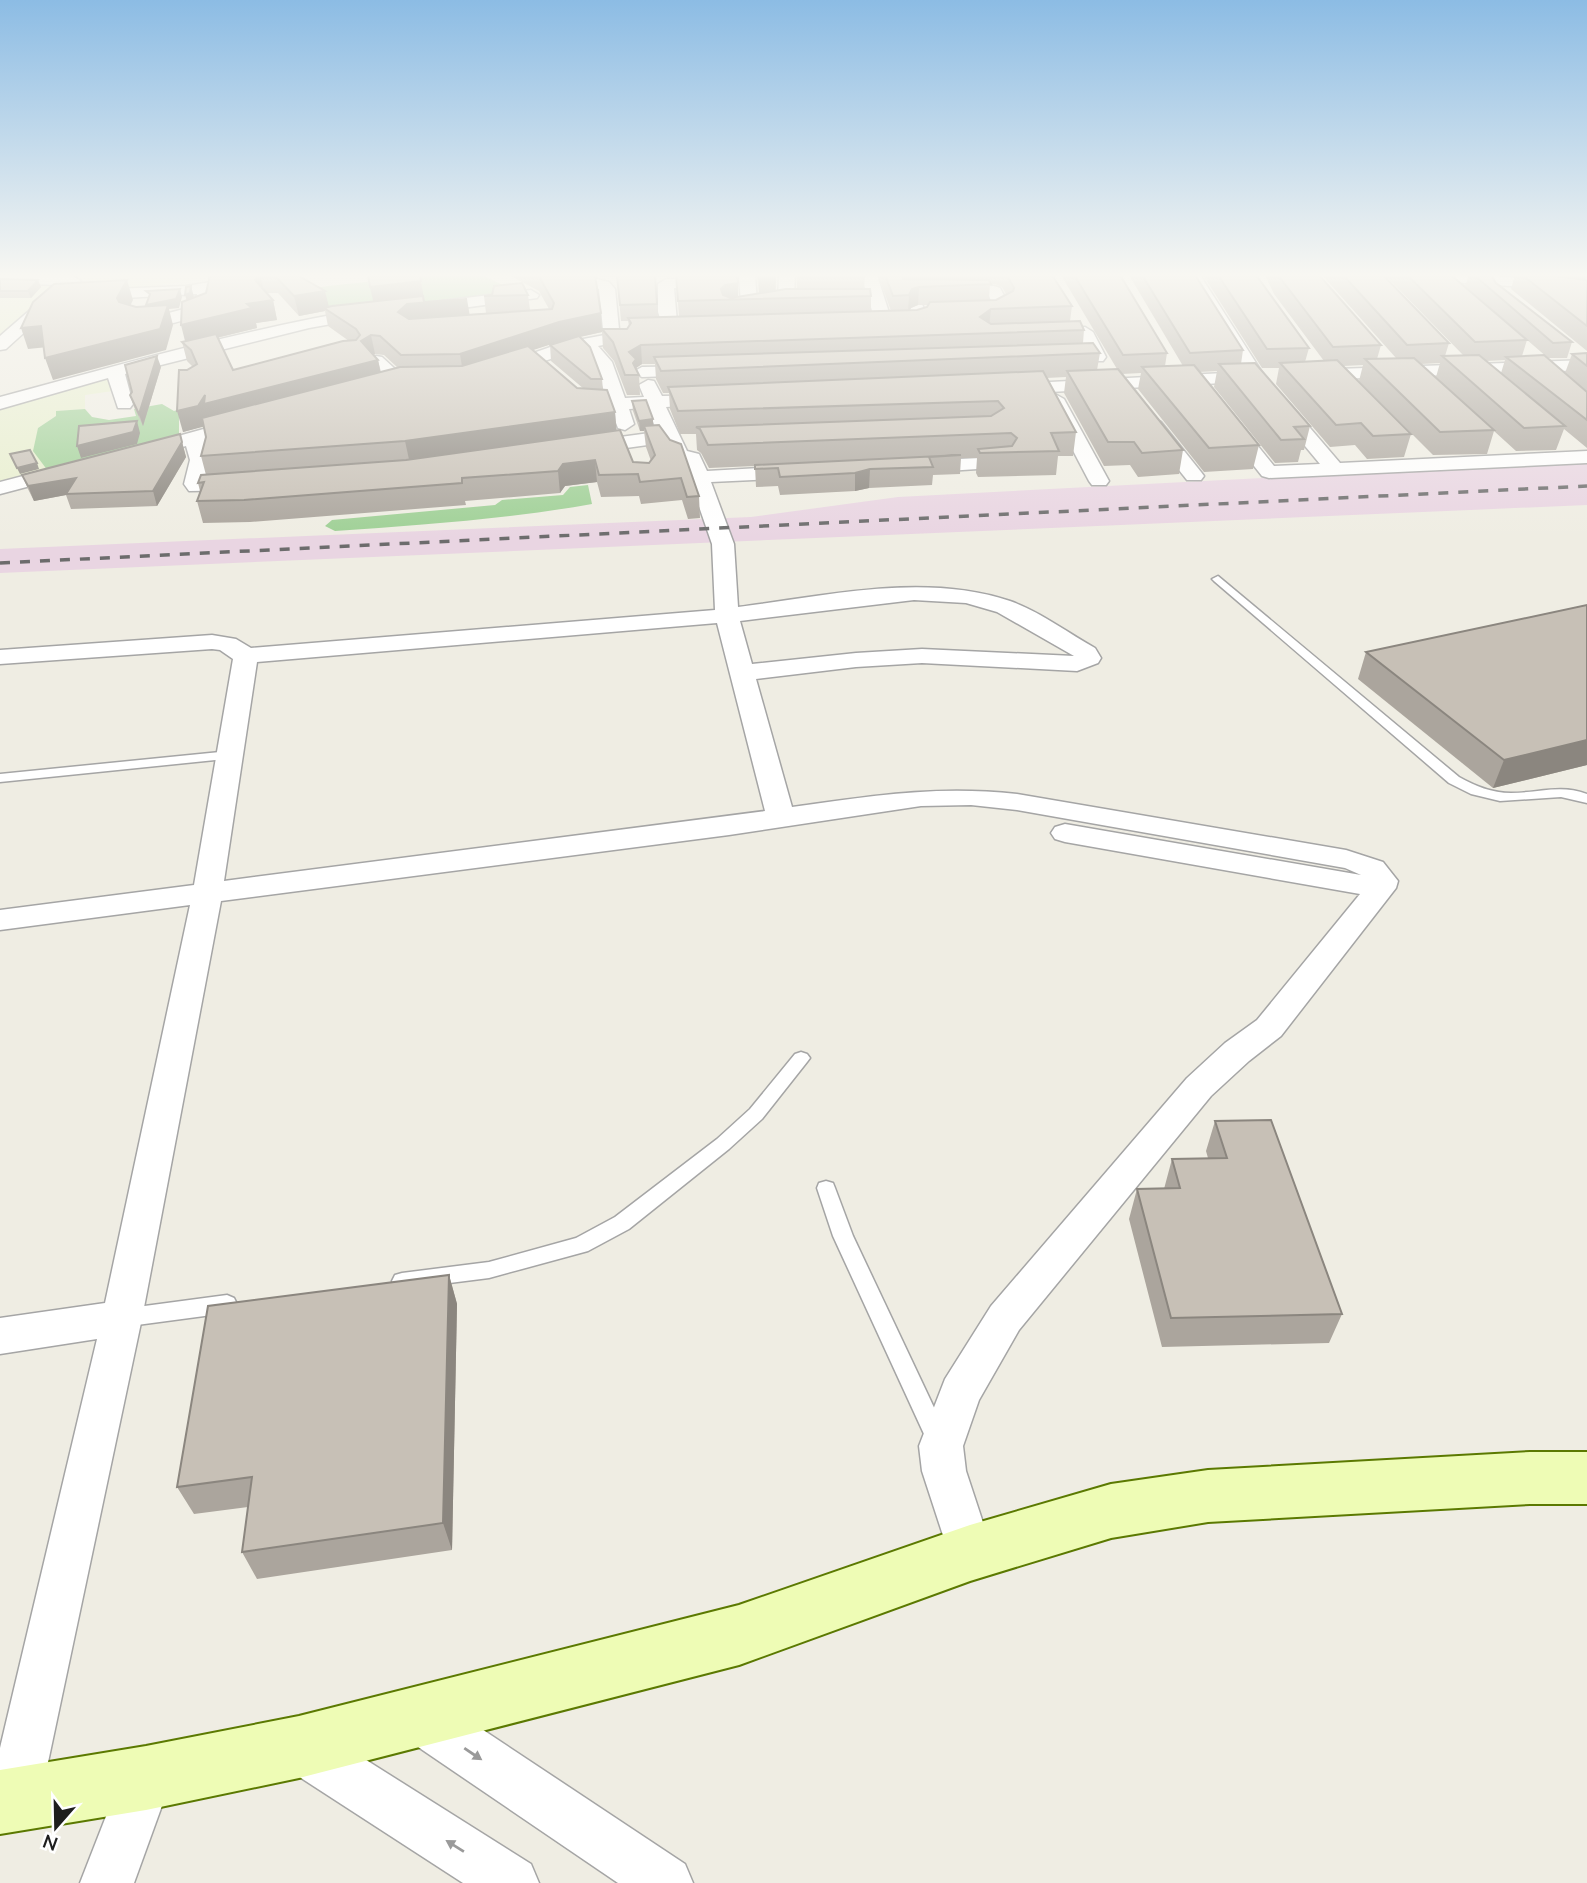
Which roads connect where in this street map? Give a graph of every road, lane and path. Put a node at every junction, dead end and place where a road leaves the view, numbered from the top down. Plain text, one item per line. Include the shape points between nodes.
1 (176, 363) edge
2 (378, 363) edge
3 (522, 363) edge
4 (539, 363) edge
5 (603, 363) edge
6 (639, 363) edge
7 (688, 363) edge
8 (1095, 363) edge
9 (1171, 363) edge
10 (1252, 363) edge
11 (1317, 363) edge
12 (1393, 363) edge
13 (1462, 363) edge
14 (1536, 363) edge
15 (1587, 363) edge
16 (1541, 367) junction
17 (1470, 369) junction
18 (710, 370) edge
19 (116, 371) junction
20 (1404, 371) junction
21 (486, 375) edge
22 (1330, 375) junction
23 (1295, 376) edge
24 (1262, 377) junction
25 (419, 380) edge
26 (1188, 381) junction
27 (400, 383) junction
28 (1559, 383) edge
29 (1117, 384) junction
30 (1049, 387) junction
31 (1497, 387) edge
32 (1432, 388) edge
33 (375, 390) edge
34 (986, 390) edge
35 (1358, 393) edge
36 (724, 399) edge
37 (655, 401) junction
38 (0, 403) edge
39 (124, 404) dead end
40 (617, 404) junction
41 (272, 416) edge
42 (193, 437) junction
43 (670, 439) junction
44 (1559, 440) edge
45 (994, 441) edge
46 (700, 442) edge
47 (1405, 442) edge
48 (1490, 442) edge
49 (636, 450) junction
50 (559, 451) edge
51 (122, 457) edge
52 (1583, 457) edge
53 (1509, 460) junction
54 (1002, 463) junction
55 (1425, 463) junction
56 (81, 467) edge
57 (892, 468) edge
58 (1335, 469) junction
59 (823, 471) edge
60 (1194, 476) dead end
61 (699, 477) junction
62 (1099, 481) dead end
63 (267, 485) edge
64 (1012, 485) dead end
65 (0, 488) edge
66 (1218, 579) dead end
67 (727, 616) junction
68 (246, 656) junction
69 (0, 657) edge
70 (742, 673) junction
71 (230, 755) junction
72 (0, 778) edge
73 (1587, 799) edge
74 (781, 817) junction
75 (1065, 833) dead end
76 (1381, 888) junction
77 (207, 895) junction
78 (0, 920) edge
79 (801, 1058) dead end
80 (826, 1188) dead end
81 (380, 1284) edge
82 (244, 1302) edge
83 (122, 1318) junction
84 (0, 1336) edge
85 (941, 1446) junction
86 (1587, 1478) edge
87 (970, 1553) junction
88 (417, 1716) junction
89 (299, 1747) junction
90 (146, 1778) junction
91 (7, 1801) edge
92 (107, 1883) edge
93 (512, 1883) edge
94 (666, 1883) edge

1 - 19 street
2 - 27 street
3 - 21 street
4 - 40 street via 583,404
5 - 40 street
6 - 37 street
7 - 18 street
8 - 29 street
9 - 26 street
10 - 24 street
11 - 22 street
12 - 20 street
13 - 17 street
14 - 16 street
15 - 16 street
16 - 17 street
16 - 28 street
17 - 20 street
17 - 31 street
19 - 38 street
19 - 39 street
20 - 22 street
20 - 32 street
22 - 23 street
22 - 35 street
24 - 26 street
24 - 58 street
25 - 27 street
26 - 29 street
26 - 58 street via 1216,406 1269,472
27 - 33 street
29 - 30 street
29 - 60 street
30 - 34 street
30 - 62 street
36 - 37 street
37 - 40 street
37 - 43 street
40 - 49 street
41 - 42 street
42 - 51 street
42 - 63 street via 200,460 196,487
43 - 46 street
43 - 49 street
43 - 61 street via 680,456 692,458
44 - 52 street
45 - 54 street
47 - 55 street
48 - 53 street
49 - 50 street
52 - 53 street
53 - 55 street
54 - 57 street
54 - 64 street
55 - 58 street
56 - 65 street
59 - 61 street
61 - 67 street via 723,544
66 - 73 lane via 1470,790 1514,797 1562,791
67 - 68 street
67 - 70 street
67 - 70 street via 914,593 968,596 1016,613 1089,657 1077,664 922,656
68 - 69 street via 212,642
68 - 71 street
70 - 74 street
71 - 72 lane
71 - 77 street
74 - 76 street via 920,798 1017,802 1346,859 1379,872
74 - 77 street
75 - 76 street
76 - 85 street via 1269,1028 1199,1087 1005,1318 960,1392
77 - 78 street
77 - 83 street
79 - 81 lane via 756,1114 622,1223 581,1244 489,1270
80 - 85 lane via 843,1236
82 - 83 lane
83 - 84 street
83 - 91 street
85 - 87 street via 944,1471
86 - 87 street via 1169,1500 1111,1511
87 - 88 street via 739,1635
88 - 89 street
88 -> 94 street
89 - 90 street
93 -> 89 street
90 - 91 street
90 - 92 street

